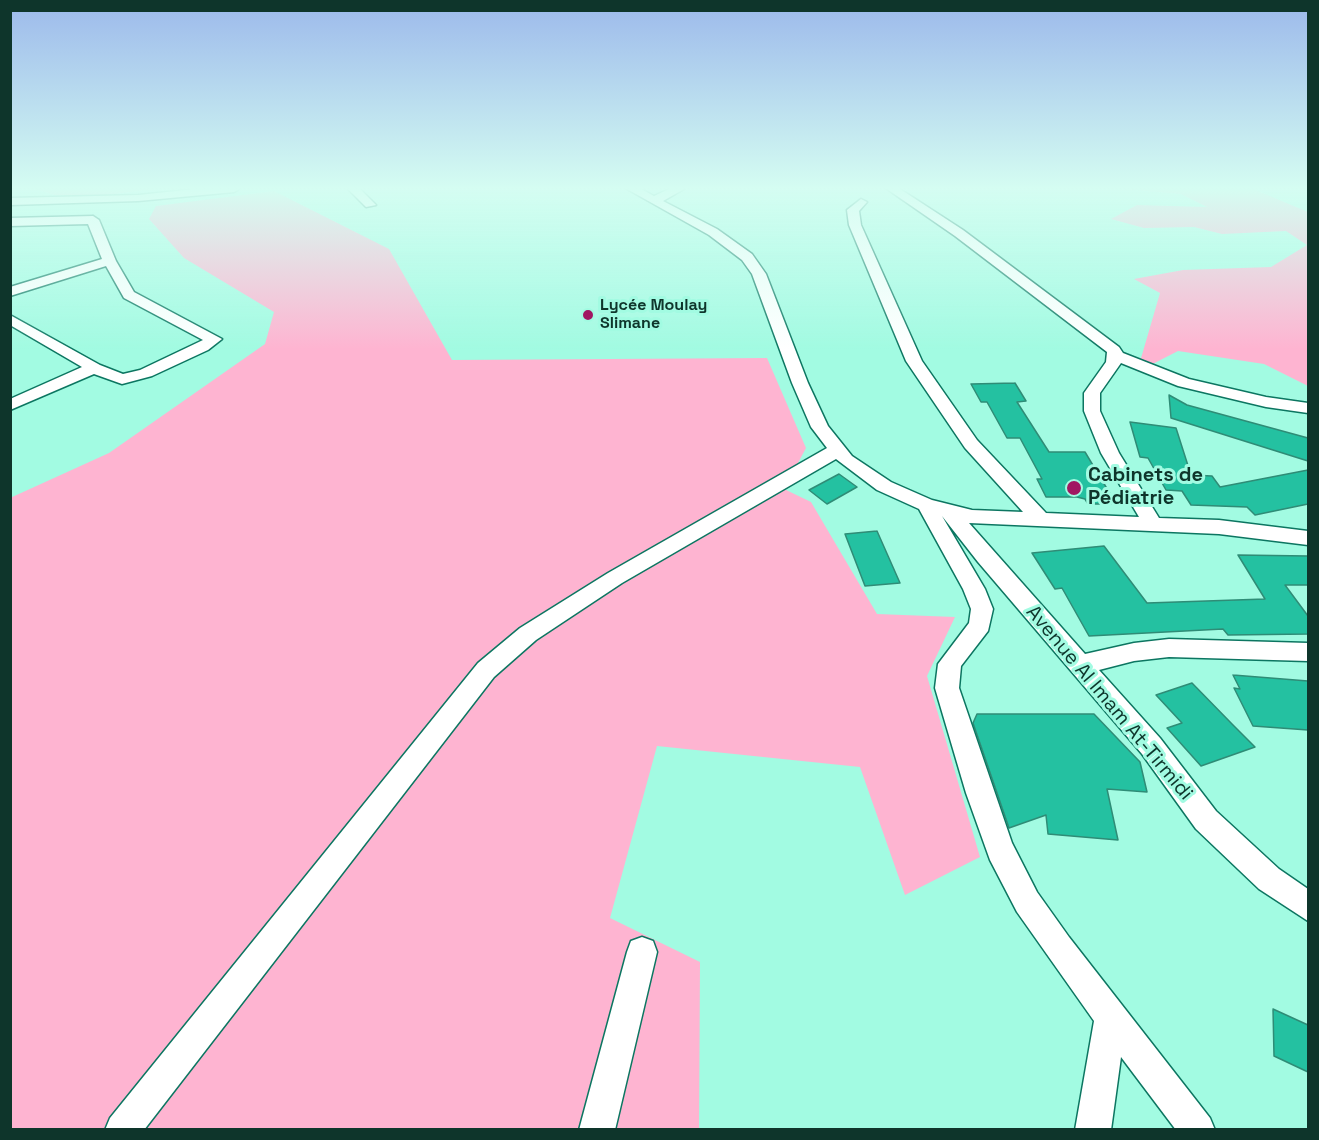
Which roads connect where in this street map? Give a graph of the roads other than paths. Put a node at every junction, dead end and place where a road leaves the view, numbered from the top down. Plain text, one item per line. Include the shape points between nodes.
1 (102, 242) edge
2 (729, 242) edge
3 (862, 242) edge
4 (971, 242) edge
5 (109, 261) junction
6 (10, 292) edge
7 (10, 319) edge
8 (1116, 356) junction
9 (94, 368) junction
10 (10, 405) edge
11 (1308, 408) edge
12 (836, 451) junction
13 (937, 508) junction
14 (1042, 521) junction
15 (1152, 523) junction
16 (1308, 538) edge
17 (1308, 652) edge
18 (1080, 665) junction
19 (1308, 906) edge
20 (642, 952) dead end
21 (1111, 1019) junction
22 (122, 1130) edge
23 (597, 1130) edge
24 (1093, 1130) edge
25 (1198, 1130) edge

1 - 5 street
2 - 12 street via 754,265 807,401
3 - 14 street via 914,361 966,437
4 - 8 street via 1101,338
5 - 6 street
5 - 9 street via 134,299 214,339 203,348 132,378 118,378
7 - 9 street
8 - 11 street via 1184,383
8 - 15 street via 1095,387 1090,401 1092,411 1110,453
9 - 10 street
12 - 13 street via 884,486
12 - 22 street via 615,578 528,634 486,670
13 - 14 street via 972,517
13 - 18 street, Avenue Al Imam At-Tirmidi
13 - 21 street via 982,609 980,625 955,654 946,678 949,700 978,793 1000,850 1027,902
14 - 15 street
15 - 16 street
17 - 18 street via 1169,648
18 - 19 street, Avenue Al Imam At-Tirmidi via 1156,752 1206,820 1269,879
20 - 23 street
21 - 24 street
21 - 25 street

